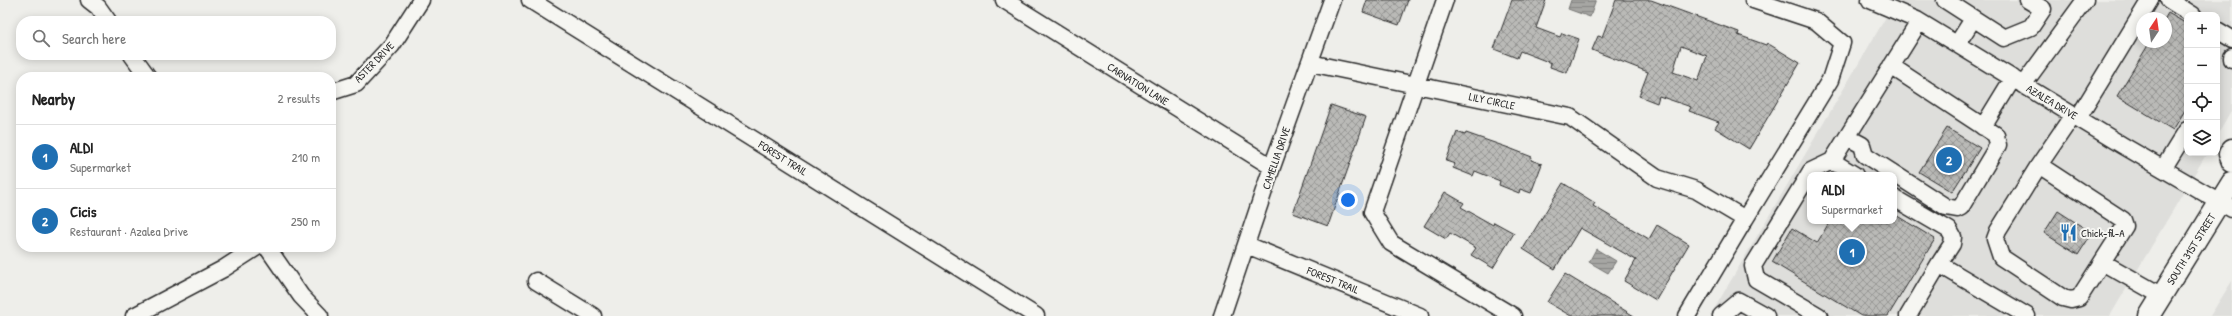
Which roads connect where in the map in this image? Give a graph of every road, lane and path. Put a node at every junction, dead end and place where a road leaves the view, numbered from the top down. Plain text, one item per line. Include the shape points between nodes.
1 (89, 0) edge
2 (421, 0) edge
3 (530, 0) edge
4 (1004, 0) edge
5 (1332, 0) edge
6 (1445, 0) edge
7 (1753, 0) edge
8 (1870, 0) edge
9 (1945, 0) edge
10 (2028, 0) edge
11 (2085, 0) edge
12 (2150, 0) edge
13 (2169, 0) edge
14 (2188, 12) edge
15 (104, 16) edge
16 (1973, 19) junction
17 (1919, 22) junction
18 (1957, 44) junction
19 (136, 60) edge
20 (1310, 63) junction
21 (1891, 66) junction
22 (144, 72) edge
23 (2018, 81) junction
24 (1417, 85) junction
25 (336, 90) edge
26 (2075, 117) junction
27 (1983, 127) junction
28 (2184, 135) edge
29 (1847, 137) junction
30 (2232, 149) edge
31 (1832, 161) junction
32 (2232, 162) edge
33 (2039, 165) junction
34 (1272, 167) junction
35 (2163, 169) junction
36 (1810, 172) edge
37 (1850, 172) edge
38 (1891, 172) edge
39 (1897, 176) edge
40 (1807, 178) edge
41 (2232, 182) edge
42 (1897, 200) edge
43 (2226, 205) edge
44 (1745, 219) junction
45 (1247, 245) junction
46 (249, 252) edge
47 (270, 252) edge
48 (2102, 262) junction
49 (1939, 264) junction
50 (536, 280) dead end
51 (2162, 296) junction
52 (134, 316) edge
53 (320, 316) edge
54 (593, 316) edge
55 (1036, 316) edge
56 (1222, 316) edge
57 (1420, 316) edge
58 (1512, 316) edge
59 (1687, 316) edge
60 (1720, 316) edge
61 (1766, 316) edge
62 (1819, 316) edge
63 (1908, 316) edge
64 (2027, 316) edge
65 (2149, 316) edge

1 - 15 street
2 - 25 street, ASTER DRIVE via 392,45 356,84
3 - 55 street, FOREST TRAIL
4 - 34 street, CARNATION LANE
5 - 20 street, CAMELLIA DRIVE
6 - 24 street
7 - 44 street via 1816,21 1842,43 1830,80
8 - 17 street, AZALEA DRIVE
9 - 16 street
10 - 16 street via 2043,9 2031,27 2004,38
11 - 23 street
12 - 26 street
13 - 14 street
16 - 18 street
17 - 18 street, AZALEA DRIVE
17 - 21 street
18 - 23 street, AZALEA DRIVE
19 - 22 street
20 - 24 street, LILY CIRCLE
20 - 34 street, CAMELLIA DRIVE
21 - 27 street
21 - 29 street
23 - 26 street, AZALEA DRIVE
23 - 27 street
24 - 44 street, LILY CIRCLE via 1570,117 1657,178 1696,190
24 - 58 street via 1372,212 1391,243
26 - 33 street
26 - 35 street, AZALEA DRIVE
27 - 39 street via 1996,135 1998,146 1957,210 1946,207
28 - 35 street
29 - 31 street
29 - 38 street via 1862,145 1865,155
30 - 32 main road via 2229,154
31 - 36 street
31 - 37 street
33 - 48 street via 2123,220 2125,226
33 - 48 street via 1998,231 1995,239 2001,257 2063,298 2071,300 2078,298
34 - 45 street, CAMELLIA DRIVE
35 - 43 street, AZALEA DRIVE
40 - 62 street via 1753,266 1756,279
41 - 43 main road, SOUTH 31ST STREET
42 - 49 street via 1949,230 1953,237 1952,244
43 - 51 main road, SOUTH 31ST STREET
44 - 59 street
45 - 56 street, CAMELLIA DRIVE
45 - 57 street, FOREST TRAIL
46 - 52 street via 223,269
47 - 53 street via 301,296
48 - 51 street
49 - 63 street
49 - 64 street
50 - 54 street
51 - 65 main road, SOUTH 31ST STREET
60 - 61 street via 1739,300

